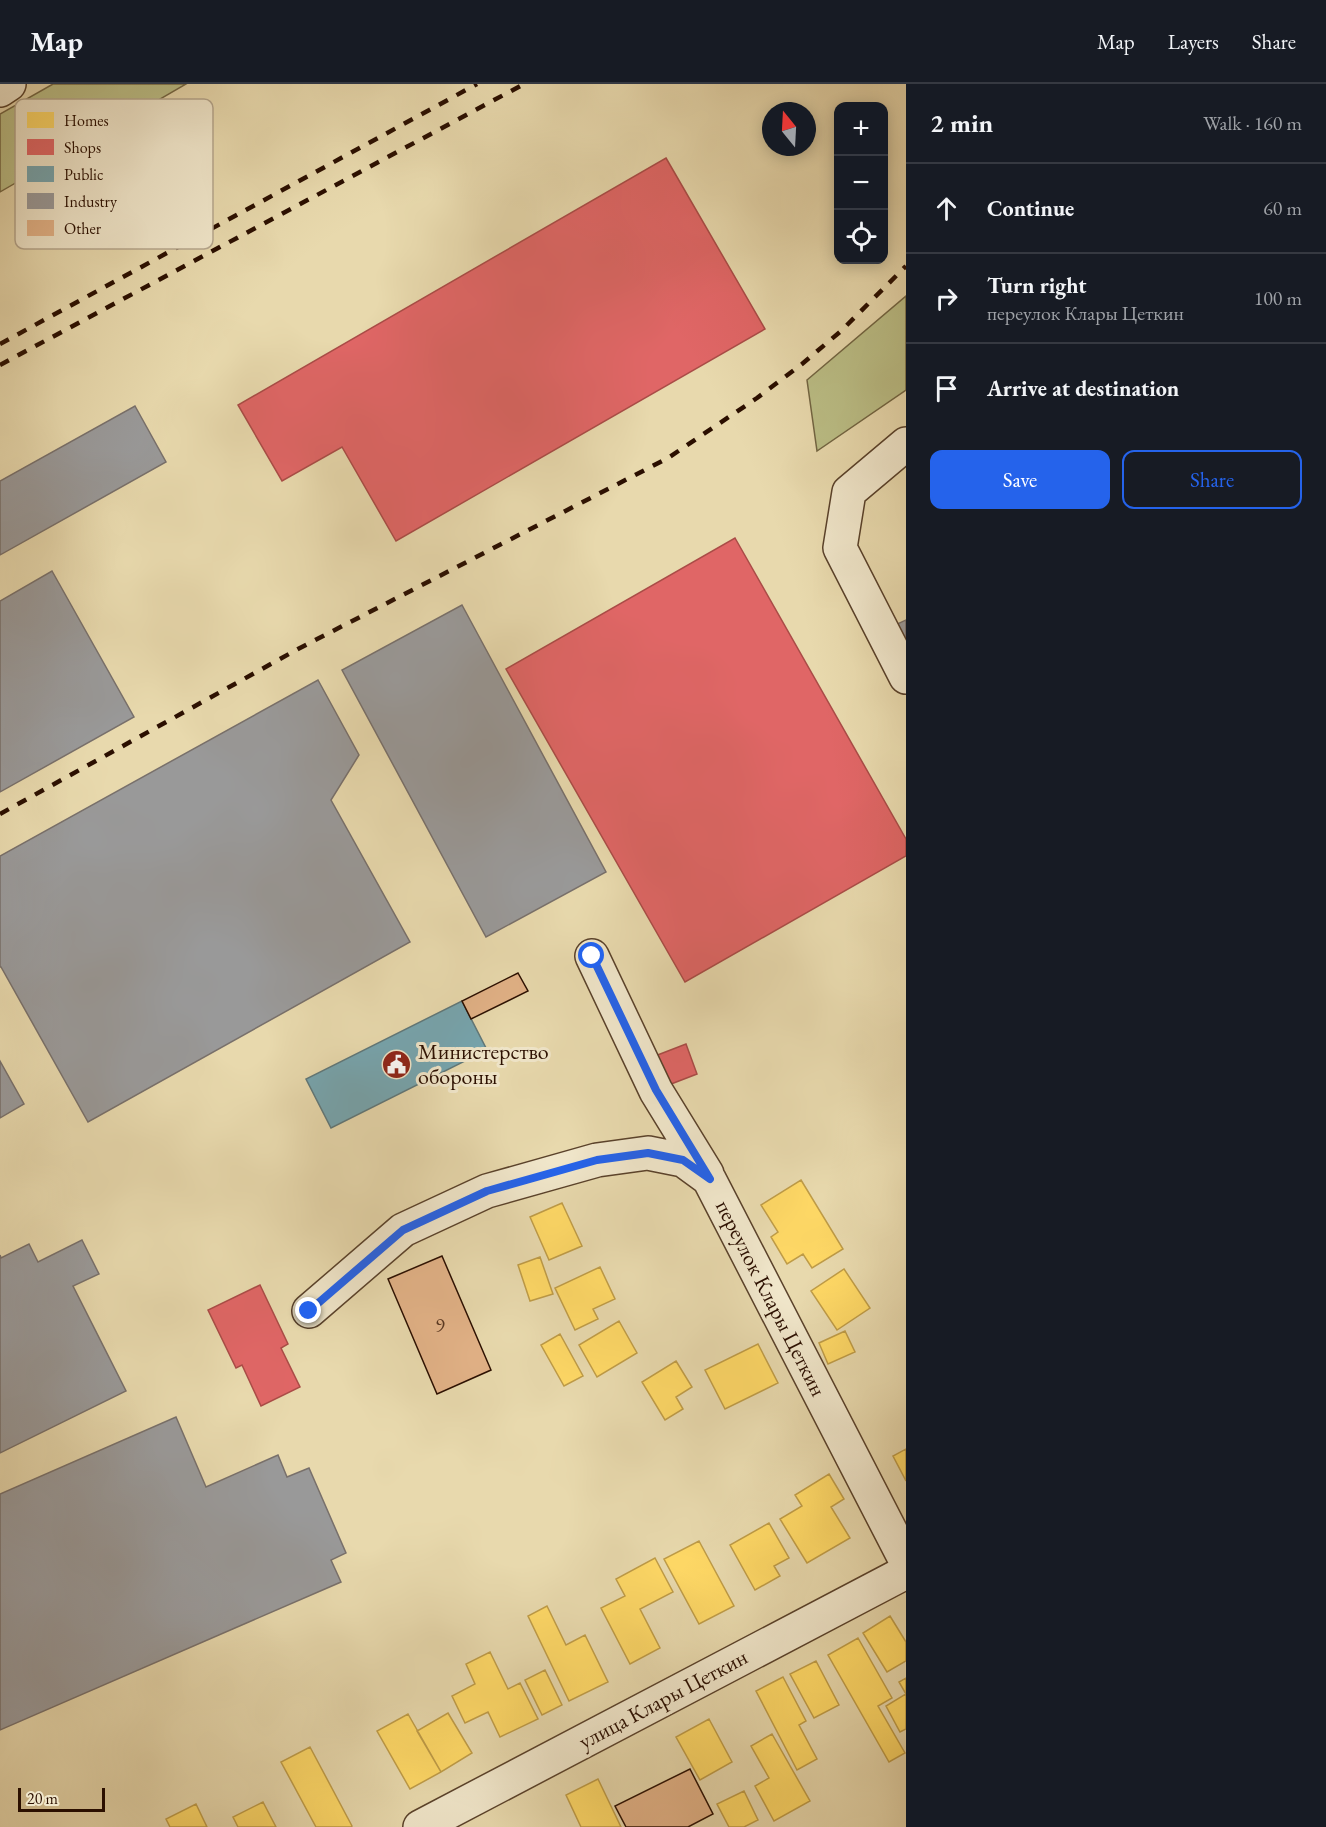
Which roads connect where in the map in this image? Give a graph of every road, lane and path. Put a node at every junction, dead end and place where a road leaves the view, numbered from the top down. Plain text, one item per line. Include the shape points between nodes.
1 (9, 84) edge
2 (0, 90) edge
3 (906, 444) edge
4 (906, 677) edge
5 (592, 956) dead end
6 (710, 1179) junction
7 (309, 1311) dead end
8 (906, 1562) edge
9 (906, 1572) edge
10 (420, 1827) edge

1 - 2 street
3 - 4 street via 849,492 840,548
5 - 6 street via 656,1090
6 - 7 street, переулок Клары Цеткин via 683,1160 648,1153 597,1160 487,1191 403,1230
6 - 8 street, переулок Клары Цеткин
9 - 10 street, улица Клары Цеткин

